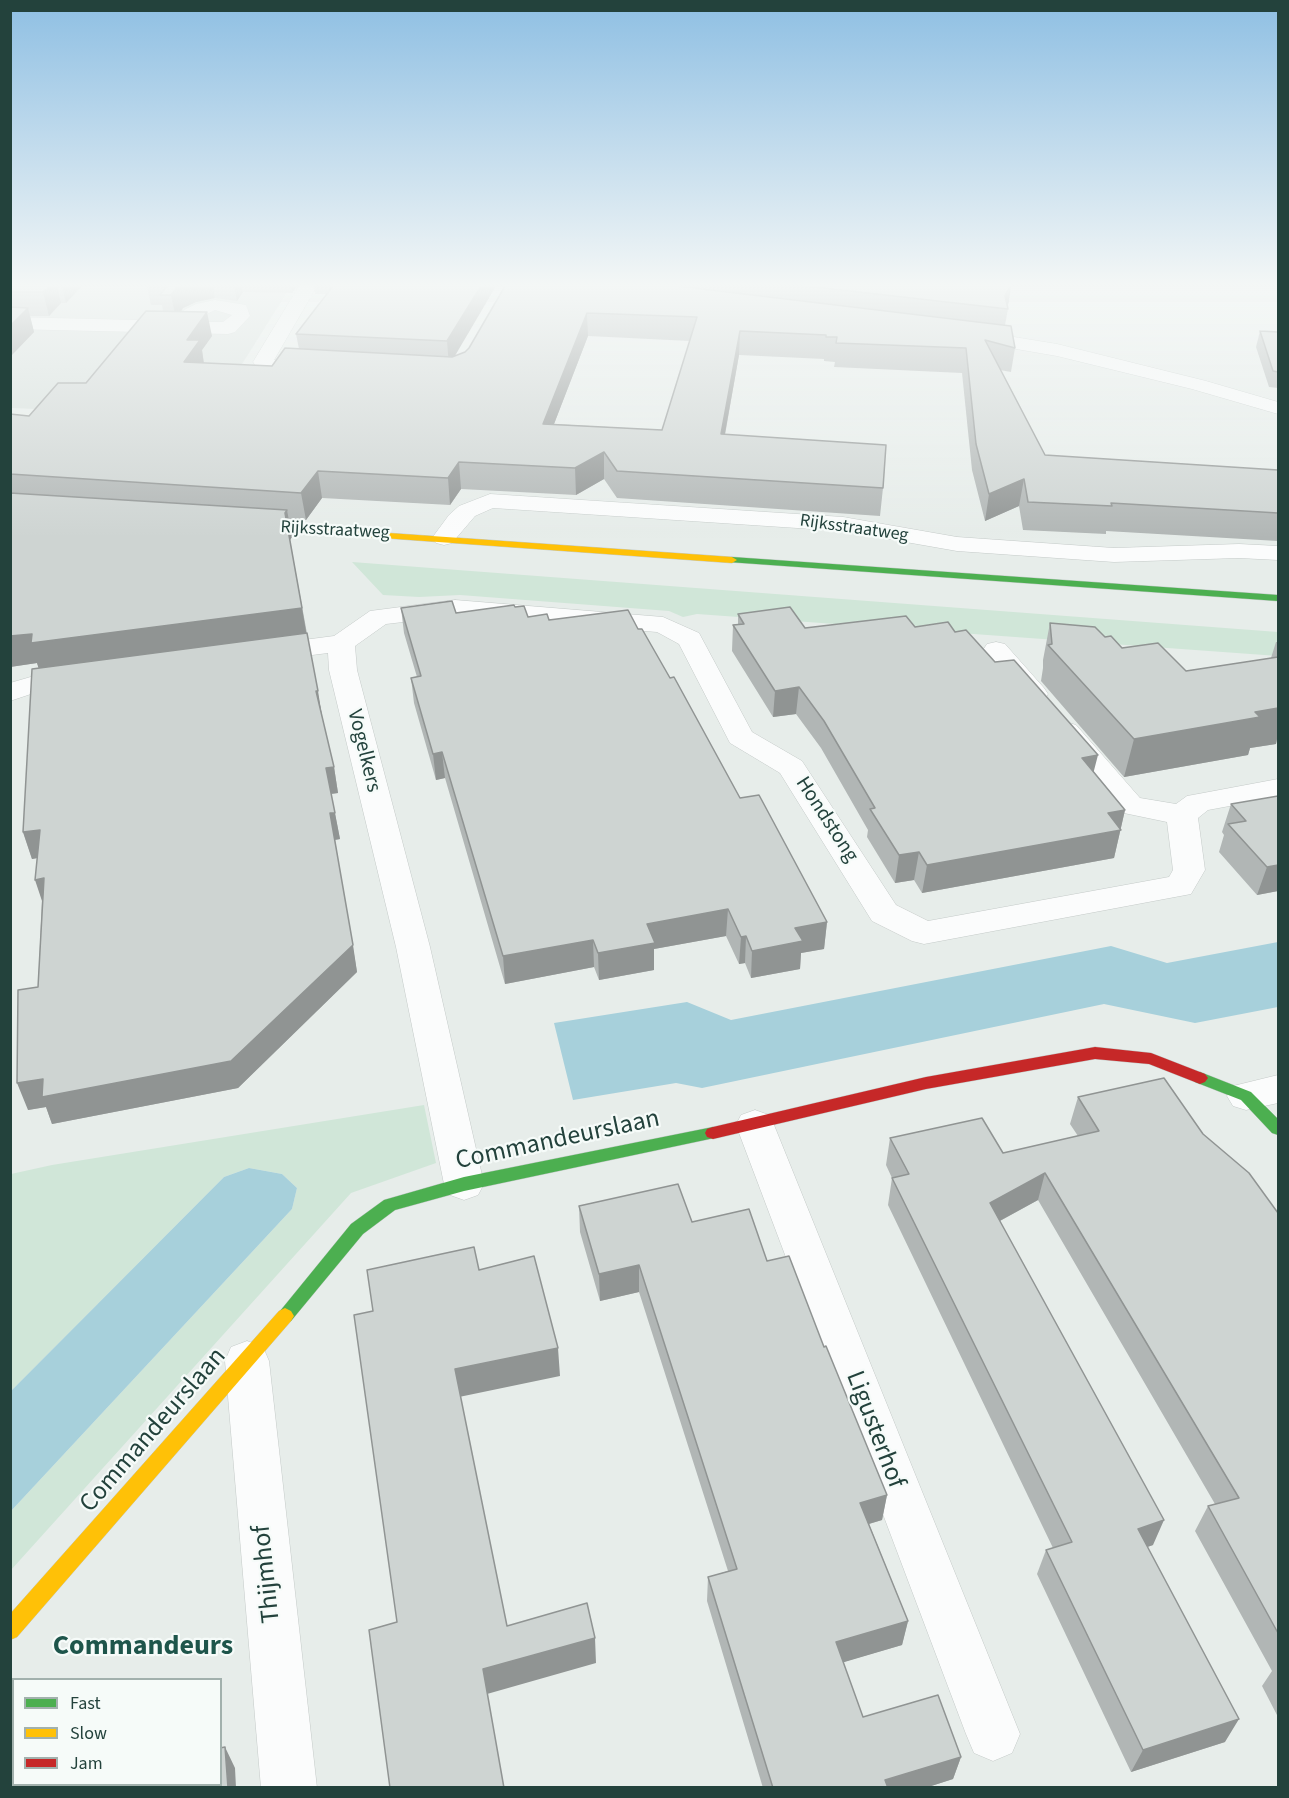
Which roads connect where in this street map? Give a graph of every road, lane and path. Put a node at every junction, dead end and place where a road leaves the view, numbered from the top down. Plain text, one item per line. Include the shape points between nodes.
1 (1138, 370) edge
2 (1278, 408) edge
3 (233, 525) edge
4 (444, 538) junction
5 (1278, 553) edge
6 (1278, 598) edge
7 (341, 643) junction
8 (996, 650) dead end
9 (234, 657) edge
10 (105, 674) edge
11 (10, 693) edge
12 (1278, 788) edge
13 (1182, 815) junction
14 (1262, 1092) edge
15 (755, 1125) junction
16 (1278, 1129) edge
17 (464, 1184) junction
18 (247, 1361) junction
19 (10, 1630) edge
20 (993, 1734) dead end
21 (289, 1788) edge

1 - 2 street
3 - 4 main road, Rijksstraatweg
4 - 5 street, Rijksstraatweg via 467,511 490,501 843,524 957,544 1114,555
4 - 6 main road, Rijksstraatweg
7 - 9 street
7 - 13 street, Hondstong via 379,618 455,608 663,625 690,639 740,738 791,767 884,913 924,933 1179,886 1189,870
7 - 17 street, Vogelkers via 343,670 413,948
8 - 13 street via 1130,805
10 - 11 street via 34,684
12 - 13 street via 1198,803
14 - 15 main road, Commandeurslaan via 1151,1059 1095,1053 926,1083
14 - 16 main road, Commandeurslaan
15 - 17 main road, Commandeurslaan
15 - 20 street, Ligusterhof
17 - 18 main road, Commandeurslaan via 390,1206 357,1229
18 - 19 main road, Commandeurslaan
18 - 21 street, Thijmhof

